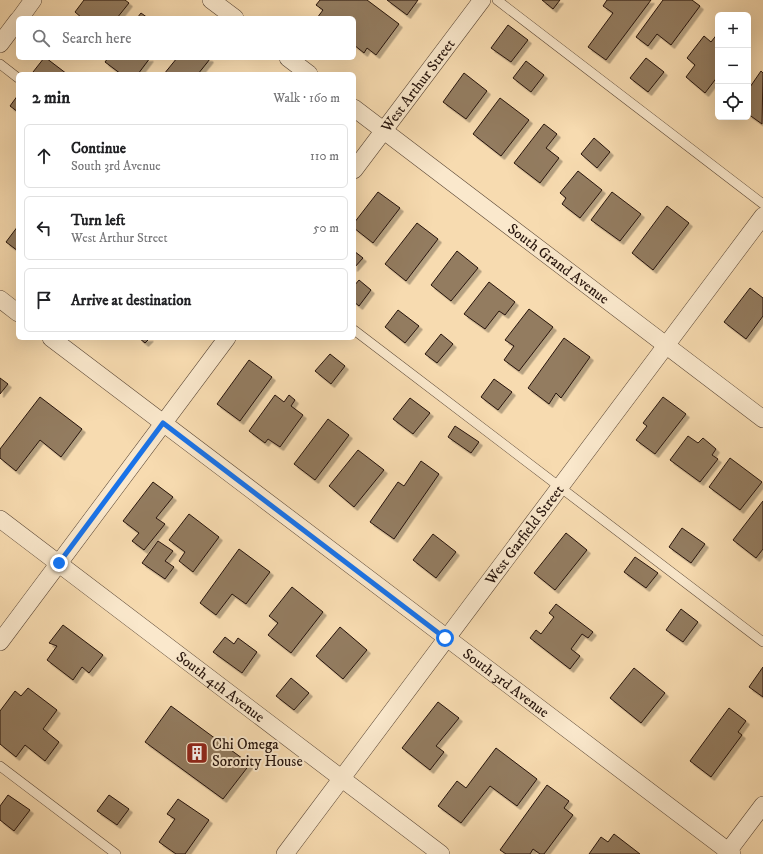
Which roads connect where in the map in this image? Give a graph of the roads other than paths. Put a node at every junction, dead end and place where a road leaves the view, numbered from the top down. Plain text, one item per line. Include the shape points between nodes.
1 (33, 0) edge
2 (211, 0) edge
3 (482, 0) edge
4 (497, 0) edge
5 (21, 16) edge
6 (232, 16) edge
7 (16, 23) edge
8 (0, 44) edge
9 (291, 60) edge
10 (0, 64) edge
11 (306, 72) edge
12 (16, 76) edge
13 (356, 109) edge
14 (384, 130) junction
15 (356, 167) edge
16 (763, 204) edge
17 (763, 216) edge
18 (0, 299) edge
19 (16, 311) edge
20 (356, 332) edge
21 (54, 340) edge
22 (225, 340) edge
23 (666, 344) junction
24 (763, 419) edge
25 (163, 423) junction
26 (559, 486) junction
27 (0, 519) edge
28 (59, 563) junction
29 (445, 638) junction
30 (0, 642) edge
31 (763, 642) edge
32 (0, 766) edge
33 (341, 779) junction
34 (763, 805) edge
35 (729, 853) edge
36 (116, 854) edge
37 (284, 854) edge
38 (441, 854) edge

1 - 5 street
2 - 6 street
3 - 14 street, West Arthur Street
4 - 16 lane
7 - 8 street
9 - 11 street
10 - 12 lane
13 - 14 street, South Grand Avenue
14 - 15 street, West Arthur Street
14 - 23 street, South Grand Avenue
17 - 23 street, West Garfield Street
18 - 19 street
20 - 26 lane
21 - 25 street, South 3rd Avenue
22 - 25 street
23 - 24 street, South Grand Avenue
23 - 26 street, West Garfield Street
25 - 28 street
25 - 29 street, South 3rd Avenue
26 - 29 street, West Garfield Street
26 - 31 lane
27 - 28 street, South 4th Avenue
28 - 30 street
28 - 33 street, South 4th Avenue
29 - 33 street, West Garfield Street
29 - 35 street, South 3rd Avenue
32 - 36 lane
33 - 37 street, West Garfield Street
33 - 38 street, South 4th Avenue
34 - 35 street

